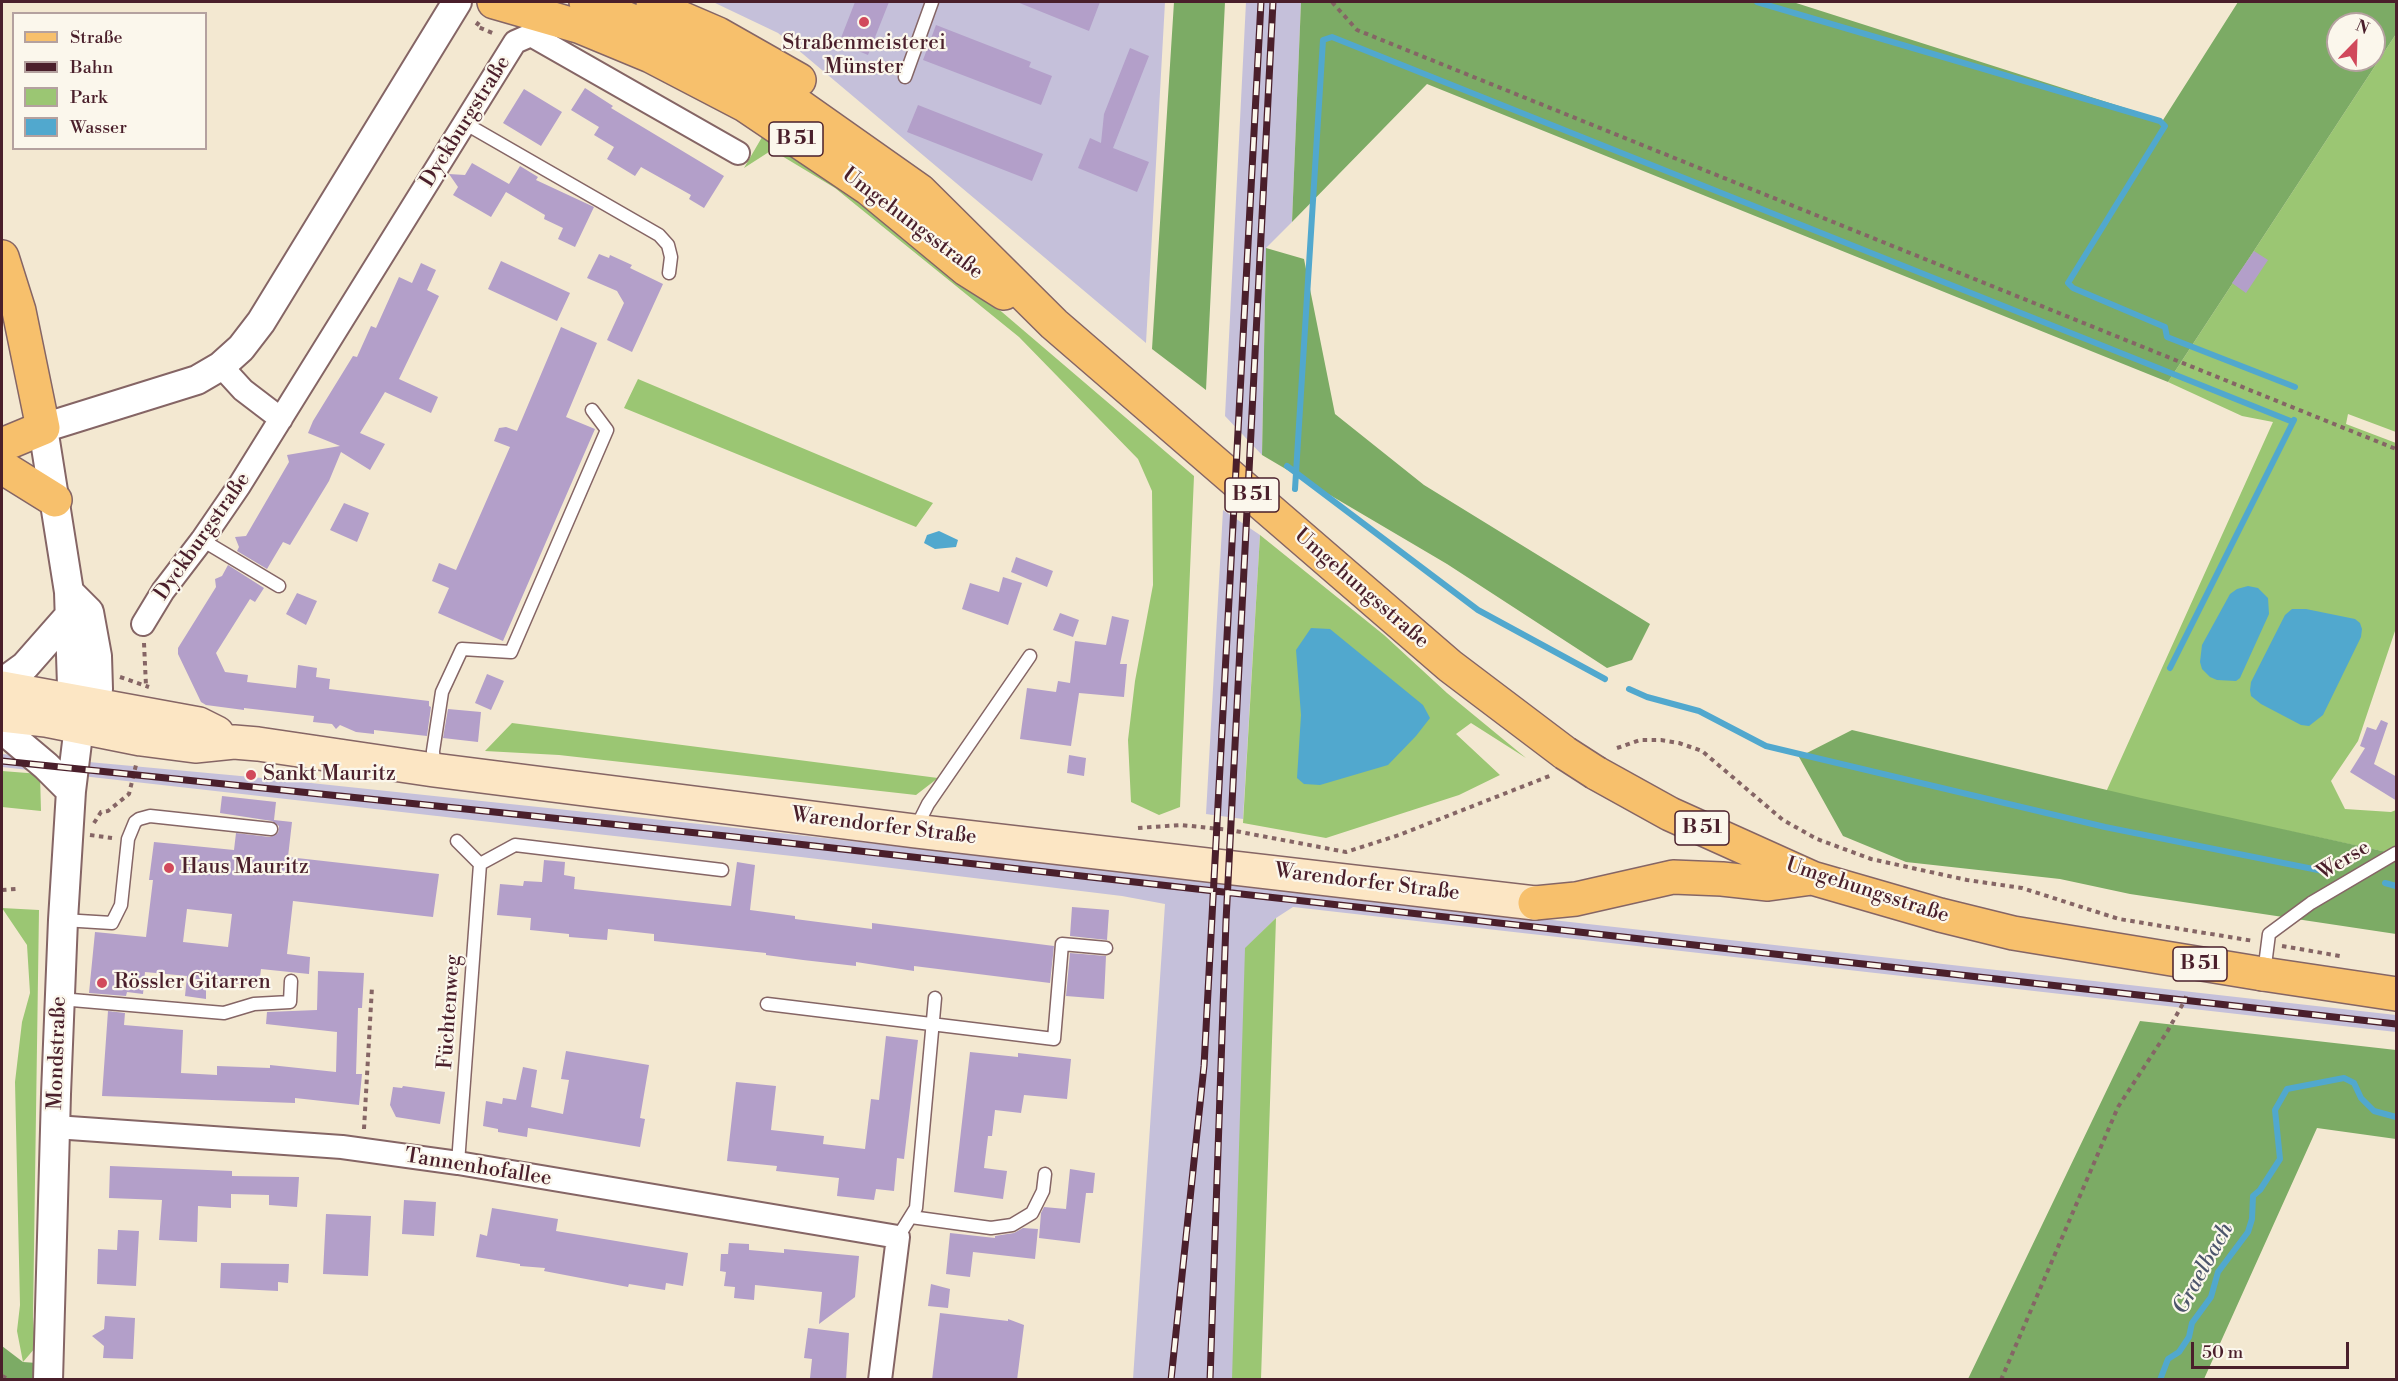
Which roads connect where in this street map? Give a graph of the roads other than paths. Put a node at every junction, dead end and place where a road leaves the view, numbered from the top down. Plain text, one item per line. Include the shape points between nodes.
1 (458, 2) edge
2 (586, 2) edge
3 (644, 2) edge
4 (932, 2) edge
5 (502, 3) edge
6 (905, 77) dead end
7 (465, 124) junction
8 (738, 153) dead end
9 (920, 191) junction
10 (2, 256) edge
11 (669, 273) dead end
12 (1054, 324) junction
13 (221, 366) junction
14 (592, 410) dead end
15 (282, 419) junction
16 (43, 428) junction
17 (2, 445) edge
18 (2, 467) edge
19 (54, 500) junction
20 (202, 540) junction
21 (279, 586) dead end
22 (69, 604) junction
23 (143, 624) road end
24 (1030, 656) dead end
25 (2, 683) edge
26 (2, 688) edge
27 (82, 711) junction
28 (2, 715) edge
29 (2, 729) edge
30 (434, 770) junction
31 (71, 791) junction
32 (271, 829) dead end
33 (915, 831) junction
34 (457, 841) dead end
35 (2397, 853) edge
36 (480, 864) junction
37 (722, 870) dead end
38 (1812, 878) junction
39 (63, 920) junction
40 (1106, 948) dead end
41 (2265, 959) junction
42 (291, 981) dead end
43 (2397, 994) edge
44 (935, 998) dead end
45 (60, 999) junction
46 (767, 1004) dead end
47 (932, 1024) junction
48 (55, 1127) junction
49 (458, 1163) junction
50 (1045, 1174) dead end
51 (911, 1217) junction
52 (898, 1237) junction
53 (48, 1380) edge
54 (880, 1380) edge

1 - 13 street via 261,322
2 - 9 main road, Umgehungsstraße / B 51 via 666,35 791,100
3 - 9 main road via 718,34 802,82
4 - 6 lane
5 - 12 main road, Umgehungsstraße / B 51 via 581,27 641,52 745,105 868,188 966,269
7 - 8 street, Dyckburgstraße via 515,42 531,35
7 - 11 lane via 659,235 668,245
7 - 15 street, Dyckburgstraße
9 - 12 main road, Umgehungsstraße / B 51
10 - 16 main road via 19,311
12 - 38 main road, Umgehungsstraße / B 51, bridge via 1559,764 1596,772 1670,814
13 - 15 street via 243,390
13 - 16 street via 197,380
14 - 30 lane via 607,430 511,652 462,649 441,692
15 - 20 street, Dyckburgstraße
16 - 17 main road
16 - 19 street
18 - 19 main road
19 - 22 street
20 - 21 lane
20 - 23 street, Dyckburgstraße
22 - 25 street via 25,666
22 - 27 street via 89,612 98,674 98,689
24 - 33 lane via 928,804
26 - 27 main road, Warendorfer Straße
27 - 28 main road, Warendorfer Straße
27 - 30 main road, Warendorfer Straße via 141,739 195,746 234,742
27 - 31 street, Mondstraße
29 - 31 street
30 - 33 main road, Warendorfer Straße
31 - 39 street, Mondstraße
32 - 39 lane via 150,816 135,822 128,840 121,905 112,923
33 - 38 main road, Warendorfer Straße via 1535,903 1576,899 1673,877 1768,884
34 - 36 lane
35 - 41 lane, Werse via 2311,903 2269,934
36 - 37 lane via 515,845
36 - 49 lane, Füchtenweg
38 - 41 main road, Umgehungsstraße / B 51 via 2013,933
39 - 45 street, Mondstraße
40 - 47 lane via 1062,944 1054,1039
41 - 43 main road, B 51
42 - 45 lane via 290,1002 254,1004 224,1013
44 - 47 lane
45 - 48 street, Mondstraße
46 - 47 lane
47 - 51 lane via 916,1208
48 - 49 street, Tannenhofallee via 342,1147
48 - 53 street, Mondstraße
49 - 52 street, Tannenhofallee
50 - 51 lane via 1043,1191 1032,1213 1012,1225 991,1228
51 - 52 lane
52 - 54 street

